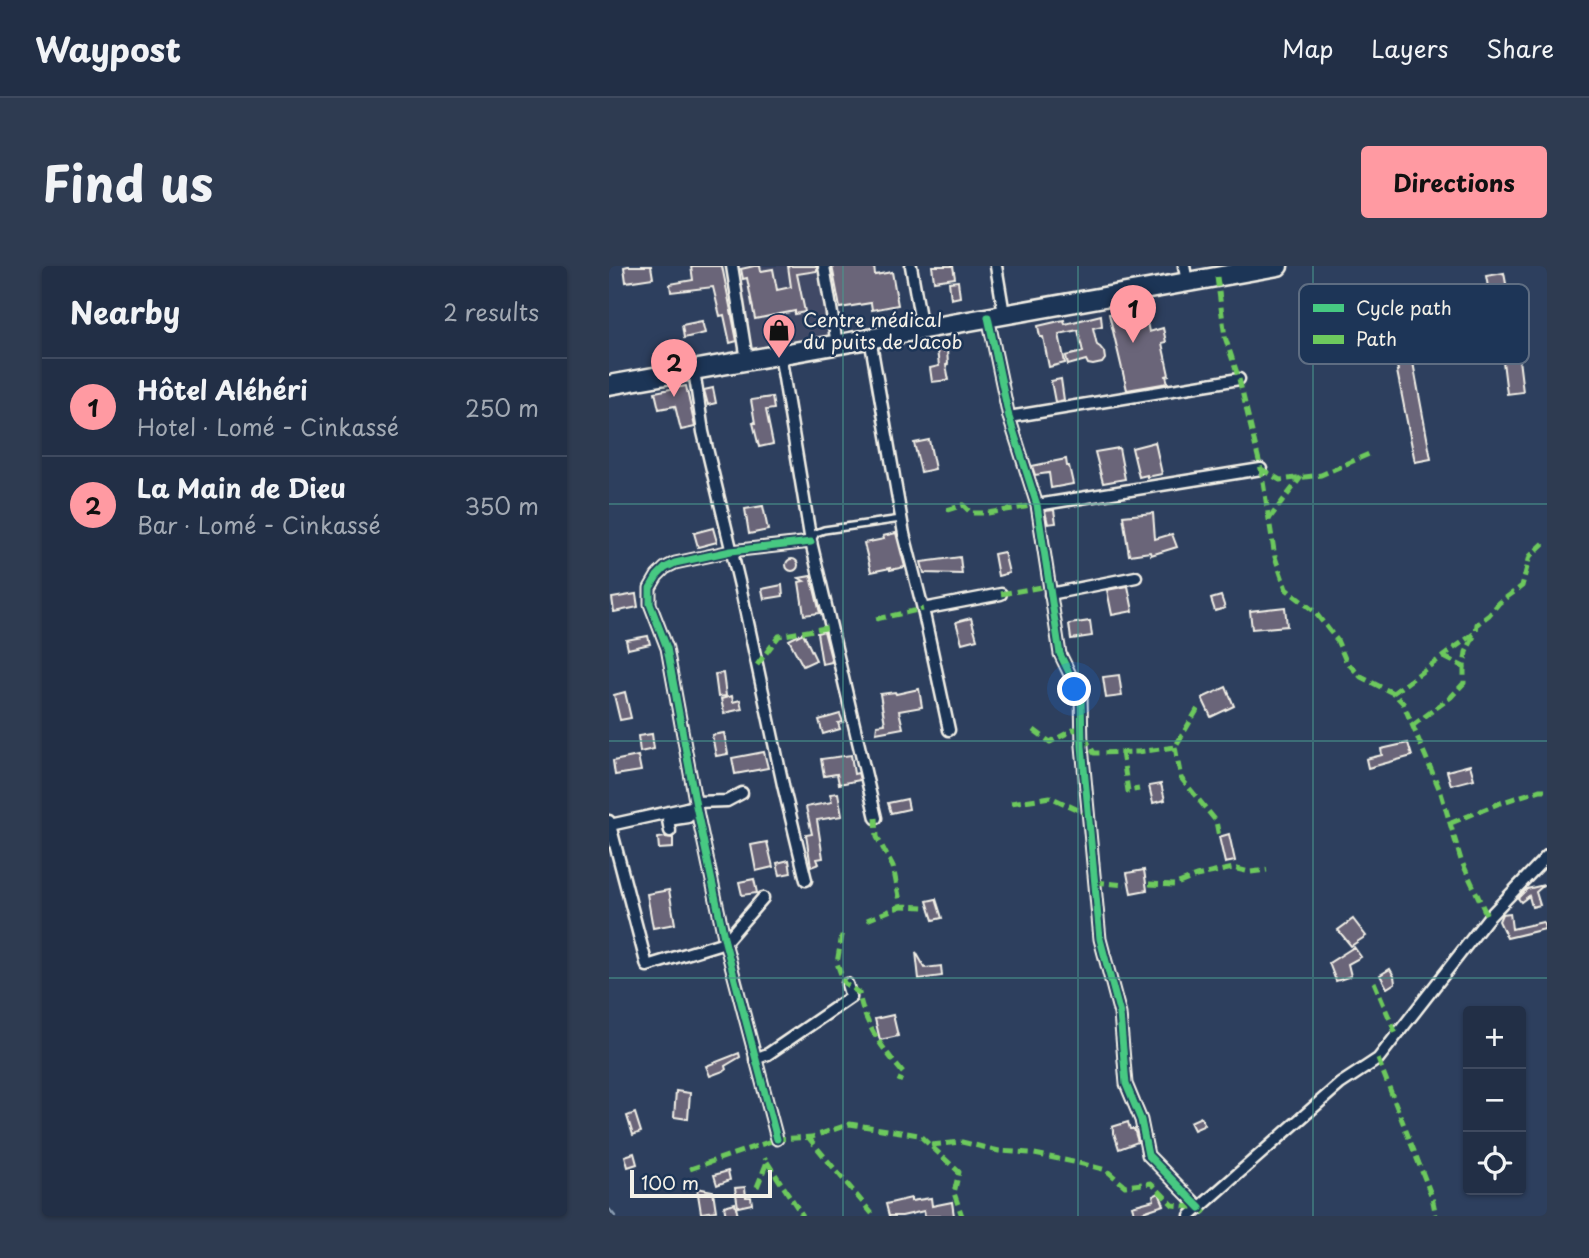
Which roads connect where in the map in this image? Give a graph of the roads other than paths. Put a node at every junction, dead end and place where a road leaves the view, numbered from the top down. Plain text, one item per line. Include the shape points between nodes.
1 (732, 266) edge
2 (824, 266) edge
3 (911, 266) edge
4 (996, 266) edge
5 (1274, 266) edge
6 (1186, 274) edge
7 (996, 316) junction
8 (922, 329) junction
9 (870, 338) junction
10 (837, 344) junction
11 (780, 354) junction
12 (747, 360) junction
13 (694, 370) junction
14 (1239, 379) dead end
15 (609, 385) edge
16 (1009, 417) junction
17 (1261, 469) dead end
18 (1037, 506) junction
19 (901, 519) junction
20 (811, 542) junction
21 (731, 551) junction
22 (1136, 577) dead end
23 (1001, 594) dead end
24 (1050, 594) junction
25 (923, 609) junction
26 (949, 730) dead end
27 (742, 793) dead end
28 (693, 805) junction
29 (876, 818) dead end
30 (609, 823) edge
31 (670, 831) dead end
32 (1547, 856) edge
33 (806, 880) dead end
34 (763, 898) dead end
35 (725, 943) junction
36 (847, 984) dead end
37 (755, 1059) junction
38 (776, 1139) dead end
39 (1200, 1208) junction
40 (1190, 1216) edge

1 - 12 street
2 - 10 street
3 - 8 street
4 - 7 street
5 - 6 highway
6 - 7 highway
7 - 8 highway
7 - 16 street
8 - 9 highway
9 - 10 highway
9 - 19 street
10 - 11 highway
11 - 12 highway
11 - 20 street
12 - 13 highway
13 - 15 highway
13 - 21 street via 703,432
14 - 16 street
16 - 18 street
17 - 18 street
18 - 24 street
19 - 20 lane via 824,530
19 - 25 street
20 - 21 street
20 - 29 street
21 - 28 street via 675,563 665,568 650,588 650,604 667,648
21 - 33 street
22 - 24 street
23 - 25 street
24 - 39 street via 1059,654 1081,697 1100,939 1120,1014 1126,1084 1141,1120 1148,1155
25 - 26 street
27 - 28 street via 727,802
28 - 30 street
28 - 31 street via 688,817 668,820
28 - 35 street
30 - 35 street via 647,966
32 - 39 street via 1488,918 1378,1059 1340,1084
34 - 35 street
35 - 37 street
36 - 37 street via 851,997
37 - 38 street
39 - 40 street

